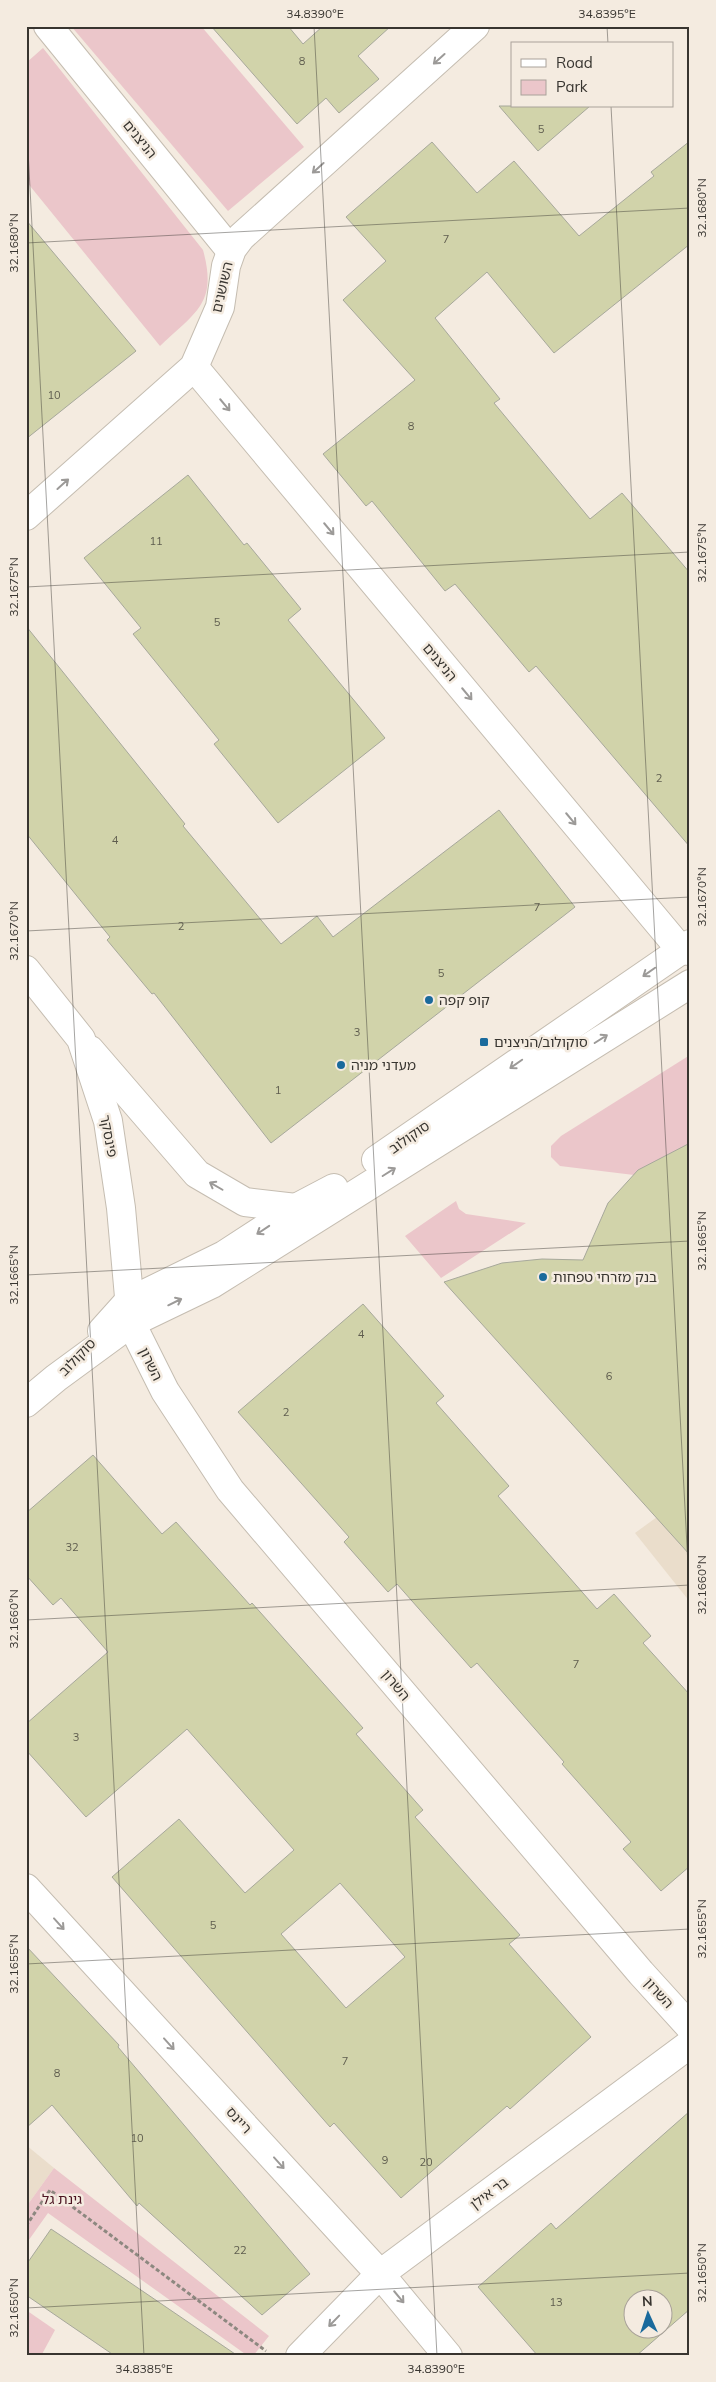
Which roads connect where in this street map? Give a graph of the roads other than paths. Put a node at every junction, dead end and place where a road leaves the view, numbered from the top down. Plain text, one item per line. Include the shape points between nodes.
1 (48, 26) edge
2 (475, 26) edge
3 (231, 251) junction
4 (194, 367) junction
5 (26, 516) edge
6 (687, 949) edge
7 (26, 970) edge
8 (690, 984) edge
9 (81, 1039) junction
10 (296, 1208) junction
11 (130, 1313) junction
12 (26, 1403) edge
13 (26, 1888) edge
14 (690, 2027) edge
15 (690, 2044) edge
16 (380, 2274) junction
17 (300, 2356) edge
18 (448, 2356) edge

1 - 3 street, הניצנים
2 -> 3 street, השושנים via 241,237
3 - 4 street, השושנים via 220,307
5 -> 4 street, השושנים
4 -> 6 street, הניצנים
6 -> 10 street, סוקולוב via 340,1185
7 - 9 street, פינסקר
11 -> 8 street, סוקולוב via 212,1284
10 -> 9 street via 245,1202 197,1174
9 - 11 street, פינסקר via 108,1121 121,1208
10 -> 11 street, סוקולוב
11 - 12 street, סוקולוב
11 - 14 street, השרון via 165,1391 230,1490
13 -> 16 street, ריינס
15 - 16 street, בר אילן
16 -> 17 street, בר אילן
16 -> 18 street, ריינס

